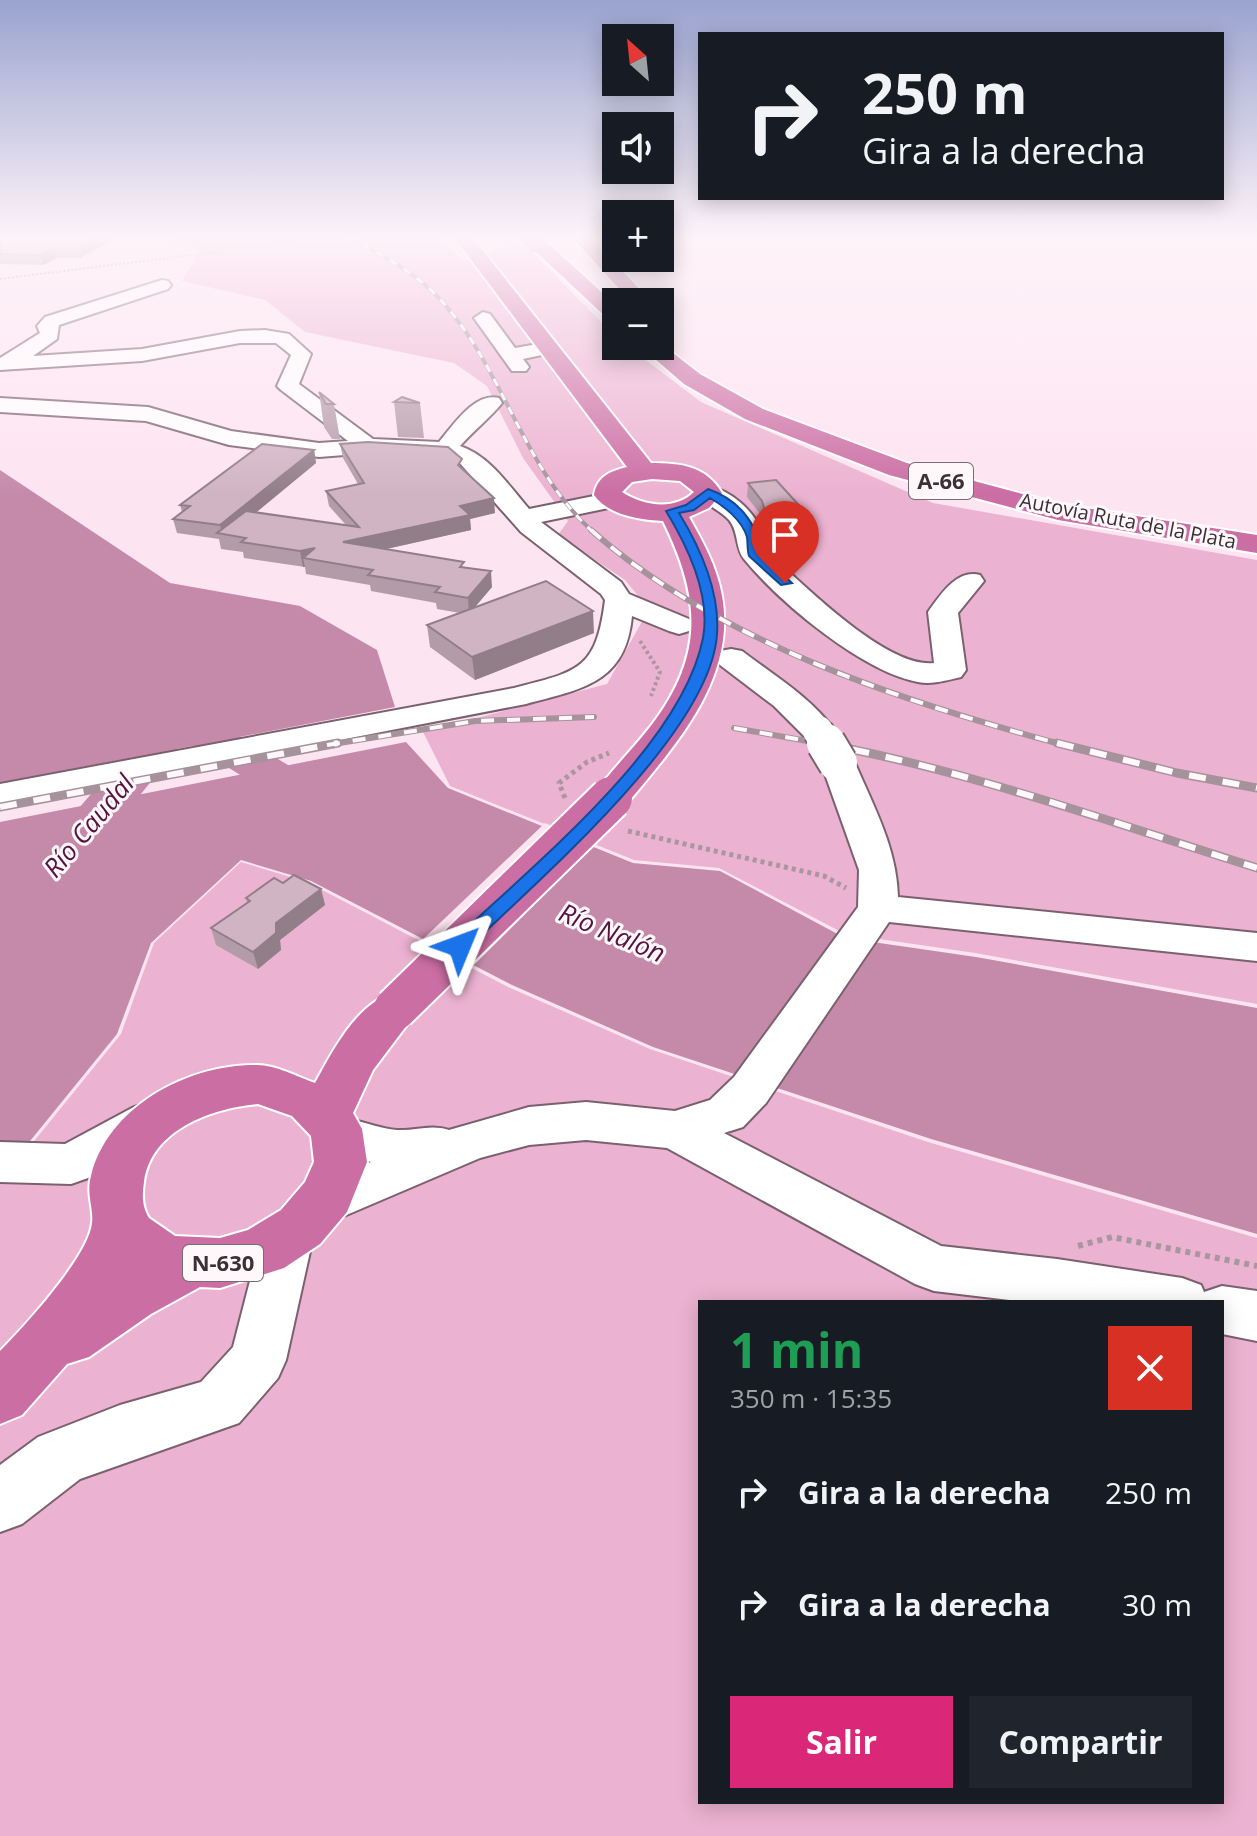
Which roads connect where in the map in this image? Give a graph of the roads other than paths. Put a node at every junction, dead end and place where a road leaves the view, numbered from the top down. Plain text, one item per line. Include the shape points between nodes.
1 (50, 323) edge
2 (486, 323) edge
3 (540, 323) edge
4 (549, 348) junction
5 (668, 360) edge
6 (713, 362) dead end
7 (4, 363) edge
8 (491, 403) dead end
9 (0, 405) edge
10 (370, 446) junction
11 (445, 449) junction
12 (644, 471) junction
13 (708, 493) junction
14 (614, 500) junction
15 (672, 511) junction
16 (523, 518) junction
17 (1257, 522) edge
18 (1257, 544) edge
19 (970, 581) dead end
20 (619, 612) junction
21 (679, 625) dead end
22 (731, 658) dead end
23 (0, 795) edge
24 (871, 917) junction
25 (1257, 947) edge
26 (382, 1021) junction
27 (260, 1084) junction
28 (162, 1115) junction
29 (333, 1124) junction
30 (675, 1130) junction
31 (469, 1142) junction
32 (0, 1162) edge
33 (71, 1164) junction
34 (117, 1212) junction
35 (305, 1221) junction
36 (188, 1265) junction
37 (1170, 1300) edge
38 (1224, 1310) edge
39 (1257, 1316) edge
40 (16, 1377) edge
41 (0, 1502) edge

1 - 7 street via 50,335
2 - 4 street via 515,361
3 - 4 highway
4 - 12 highway
5 - 18 highway, Autovía Ruta de la Plata / A-66 via 754,414 898,469 1058,512
6 - 17 highway, Autovía Ruta de la Plata / A-66 via 788,405 923,455 1067,492
7 - 10 street via 142,355 240,337 282,338 301,354 288,386
8 - 11 street
9 - 10 street via 148,414 207,433 319,450
10 - 11 street
11 - 16 street via 480,468
12 - 13 highway via 681,473 705,485
12 - 14 highway via 609,485 608,495
13 - 15 highway via 690,507
13 - 19 street via 745,521 754,554 846,636 879,657 921,673 950,670 943,612
14 - 15 highway via 644,511
14 - 16 street
15 - 26 highway, N-630, bridge via 690,541 709,598 710,636 698,681 615,814
16 - 20 street via 611,588
20 - 21 street
20 - 23 street via 612,649 600,667 580,679 515,697
22 - 24 street, bridge via 818,731 838,763 878,870
24 - 25 street
24 - 30 street via 750,1090 726,1114
26 - 27 highway, N-630 via 322,1061
26 - 29 highway, N-630 via 341,1078
27 - 28 highway, N-630 via 193,1097
27 - 29 highway, N-630 via 292,1090
28 - 33 street
28 - 34 highway, N-630 via 126,1154 116,1177
29 - 31 street via 397,1149
29 - 35 highway, N-630 via 341,1157 335,1181
30 - 31 street via 586,1121 529,1126
30 - 37 street via 934,1268
31 - 35 street
32 - 33 street
33 - 34 street
34 - 36 highway, N-630 via 135,1243
34 - 40 highway, N-630 via 92,1287
35 - 36 highway, N-630 via 256,1254
35 - 41 street via 258,1360 219,1404 59,1458
36 - 40 highway, N-630 via 130,1295
38 - 39 street

